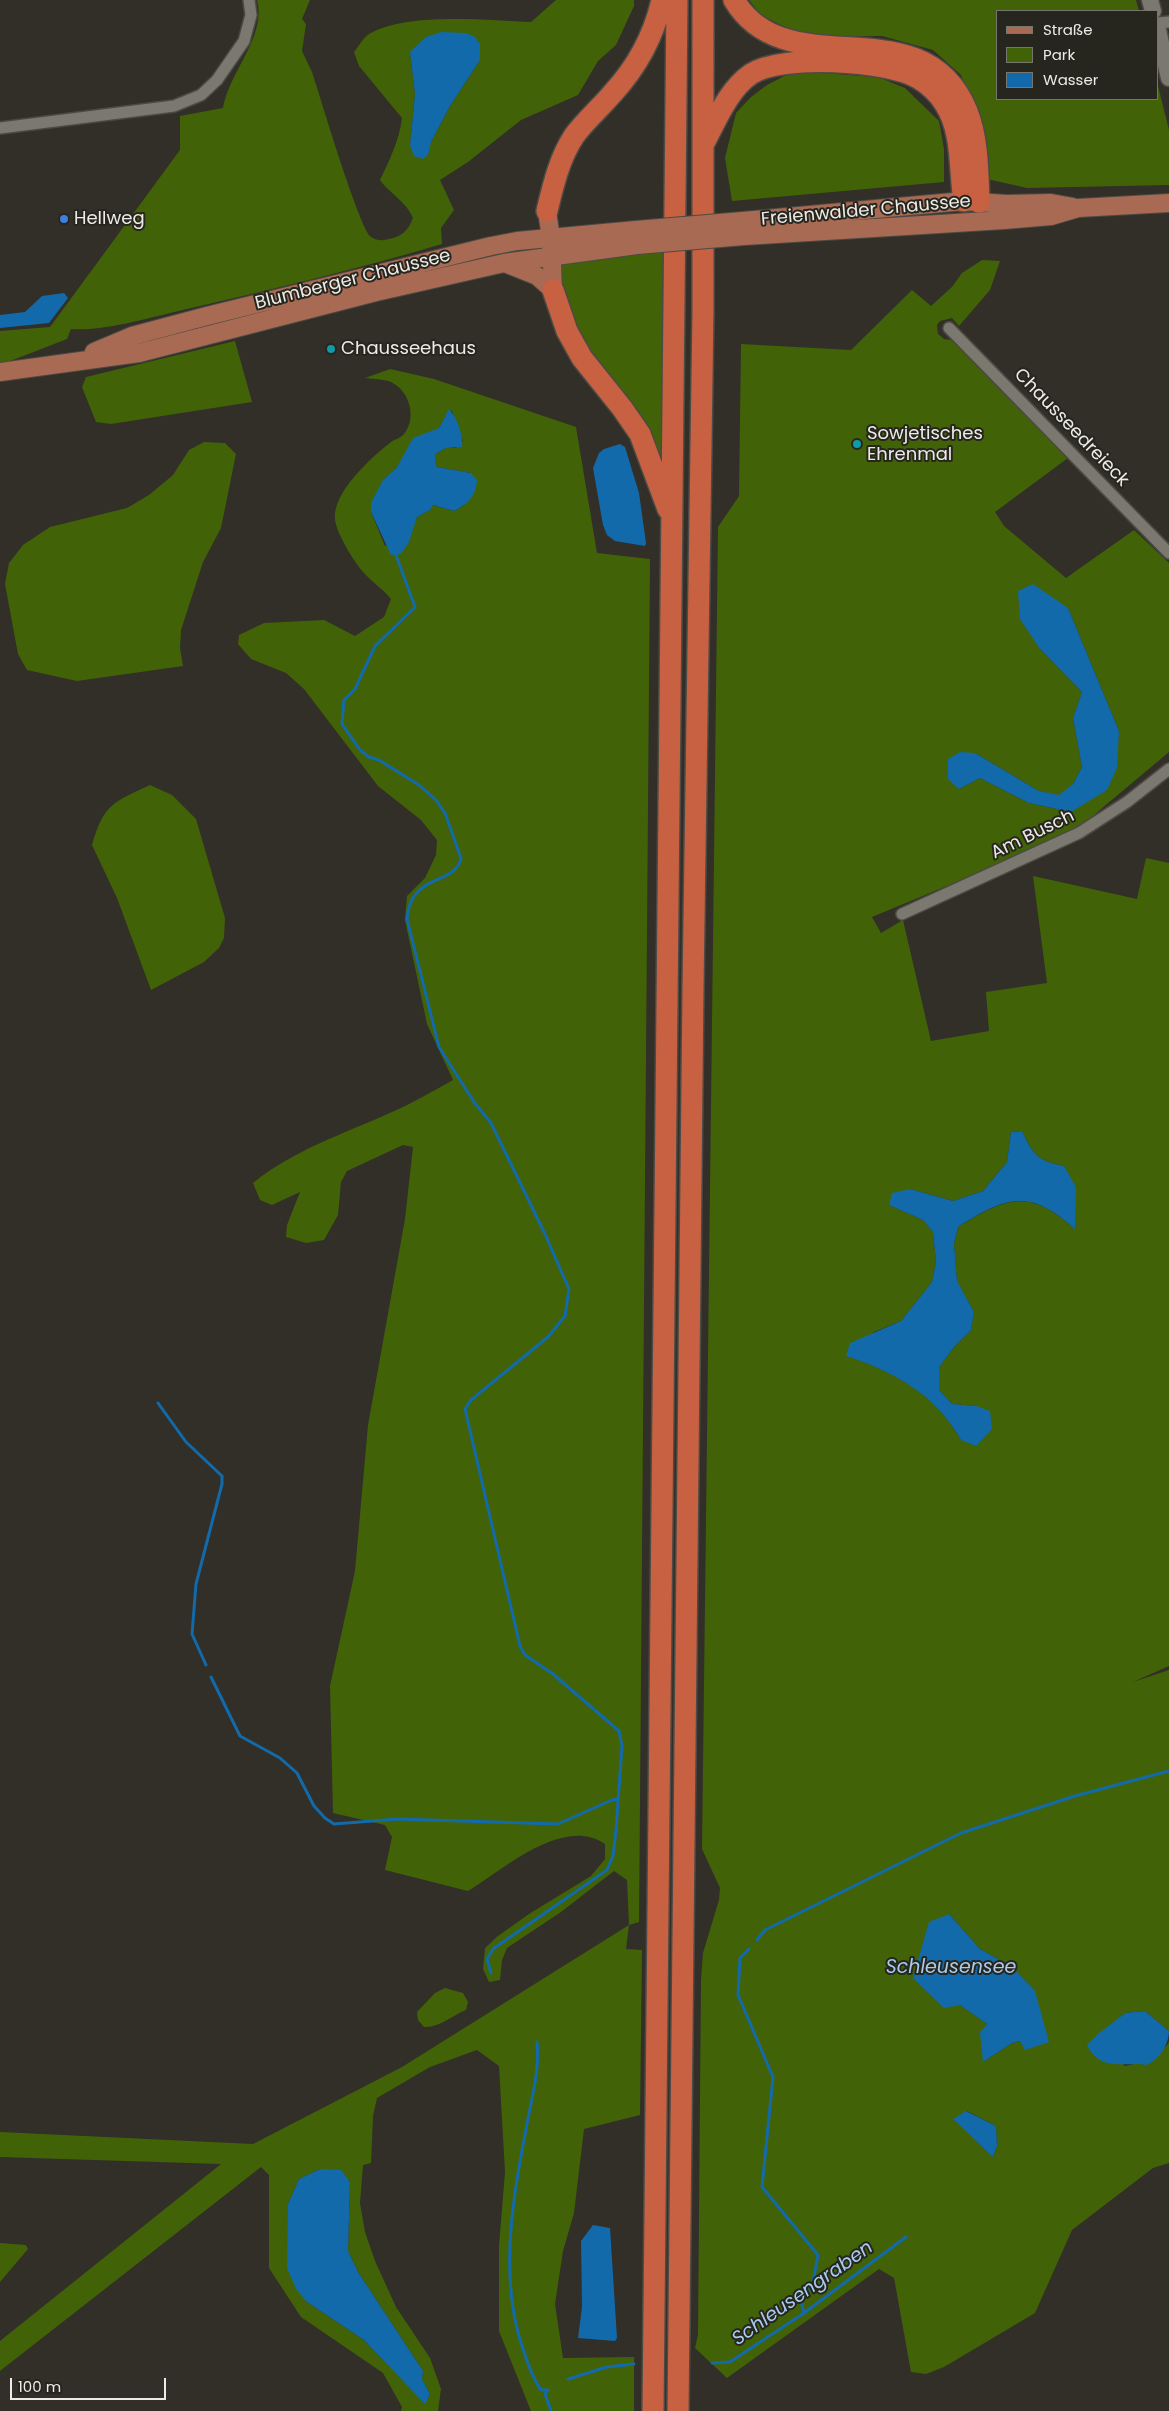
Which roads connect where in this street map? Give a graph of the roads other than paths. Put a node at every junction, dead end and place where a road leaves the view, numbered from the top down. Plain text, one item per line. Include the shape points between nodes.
1 (249, 0) edge
2 (662, 0) edge
3 (677, 0) edge
4 (703, 0) edge
5 (734, 0) edge
6 (1159, 34) edge
7 (1169, 78) edge
8 (0, 128) edge
9 (703, 145) junction
10 (1169, 203) edge
11 (971, 211) junction
12 (547, 212) junction
13 (637, 238) joint
14 (517, 241) junction
15 (551, 246) junction
16 (504, 263) junction
17 (553, 290) junction
18 (949, 328) dead end
19 (77, 360) junction
20 (0, 372) edge
21 (672, 523) junction
22 (1169, 553) edge
23 (1169, 769) edge
24 (902, 914) dead end
25 (653, 2411) edge
26 (678, 2411) edge

1 - 8 street via 251,15 244,41 217,80 201,95 174,106
2 - 12 highway via 641,55 614,92 574,136 564,154
3 - 21 highway
4 - 9 highway
5 - 11 highway via 772,35 810,46 898,52 932,65 959,96 974,134
6 - 7 main road
9 - 11 highway via 739,84 766,67 814,62 890,68 919,78 946,105 957,136
9 - 26 highway
10 - 11 main road, Freienwalder Chaussee via 1078,208 1051,203
11 - 13 main road, Freienwalder Chaussee, bridge
12 - 14 main road
12 - 15 main road
13 - 15 main road, Blumberger Chaussee
14 - 15 main road, Blumberger Chaussee
14 - 19 main road, Blumberger Chaussee via 197,318 132,336
15 - 16 main road, Blumberger Chaussee
15 - 17 main road
16 - 17 main road via 537,276
16 - 19 main road, Blumberger Chaussee via 139,353
17 - 21 highway via 567,331 582,358 640,434
18 - 22 street, Chausseedreieck
19 - 20 main road, Blumberger Chaussee
21 - 25 highway
23 - 24 street, Am Busch via 1080,833

